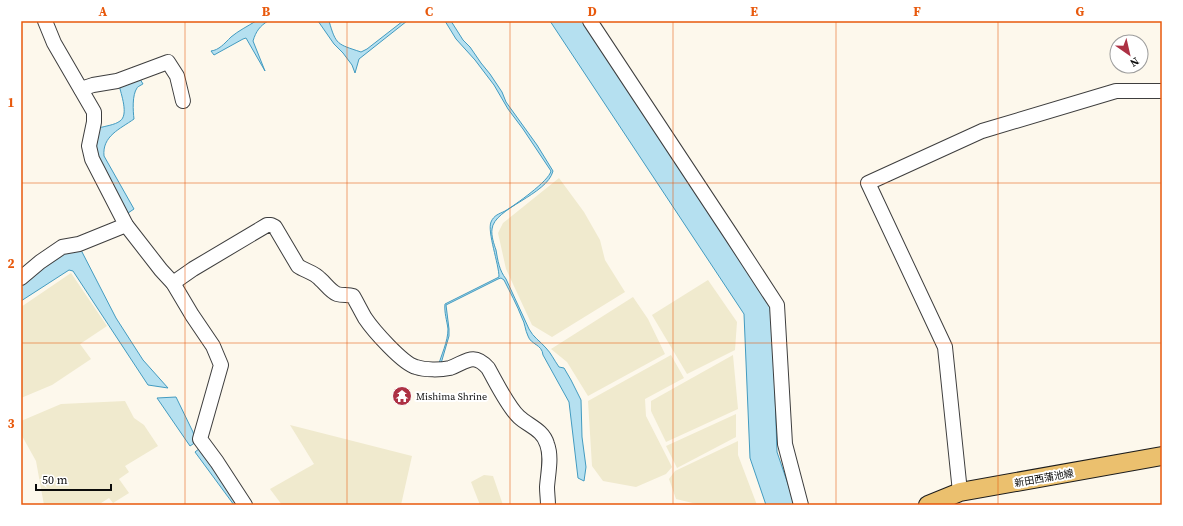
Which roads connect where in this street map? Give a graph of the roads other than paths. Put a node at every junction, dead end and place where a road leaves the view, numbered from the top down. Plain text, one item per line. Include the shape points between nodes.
1 (44, 21) edge
2 (590, 21) edge
3 (81, 89) junction
4 (1162, 91) edge
5 (183, 101) dead end
6 (126, 225) junction
7 (21, 278) edge
8 (173, 283) junction
9 (1162, 456) edge
10 (960, 492) junction
11 (246, 505) edge
12 (548, 505) edge
13 (801, 505) edge
14 (928, 505) edge

1 - 3 street
2 - 13 street via 777,305 785,444
3 - 5 street via 117,81 168,62 177,76
3 - 6 street via 94,112 89,146 92,159
4 - 10 street via 1116,91 982,131 868,183 945,347
6 - 7 street via 79,244 62,247
6 - 8 street
8 - 11 street via 213,346 221,365 200,439
8 - 12 street via 266,225 275,227 298,266 314,274 338,295 353,296 371,326 407,363 416,368 444,369 466,360 479,360 488,368 513,410 545,438 548,445
9 - 10 main road, 新田西蒲池線
10 - 14 main road, 新田西蒲池線

